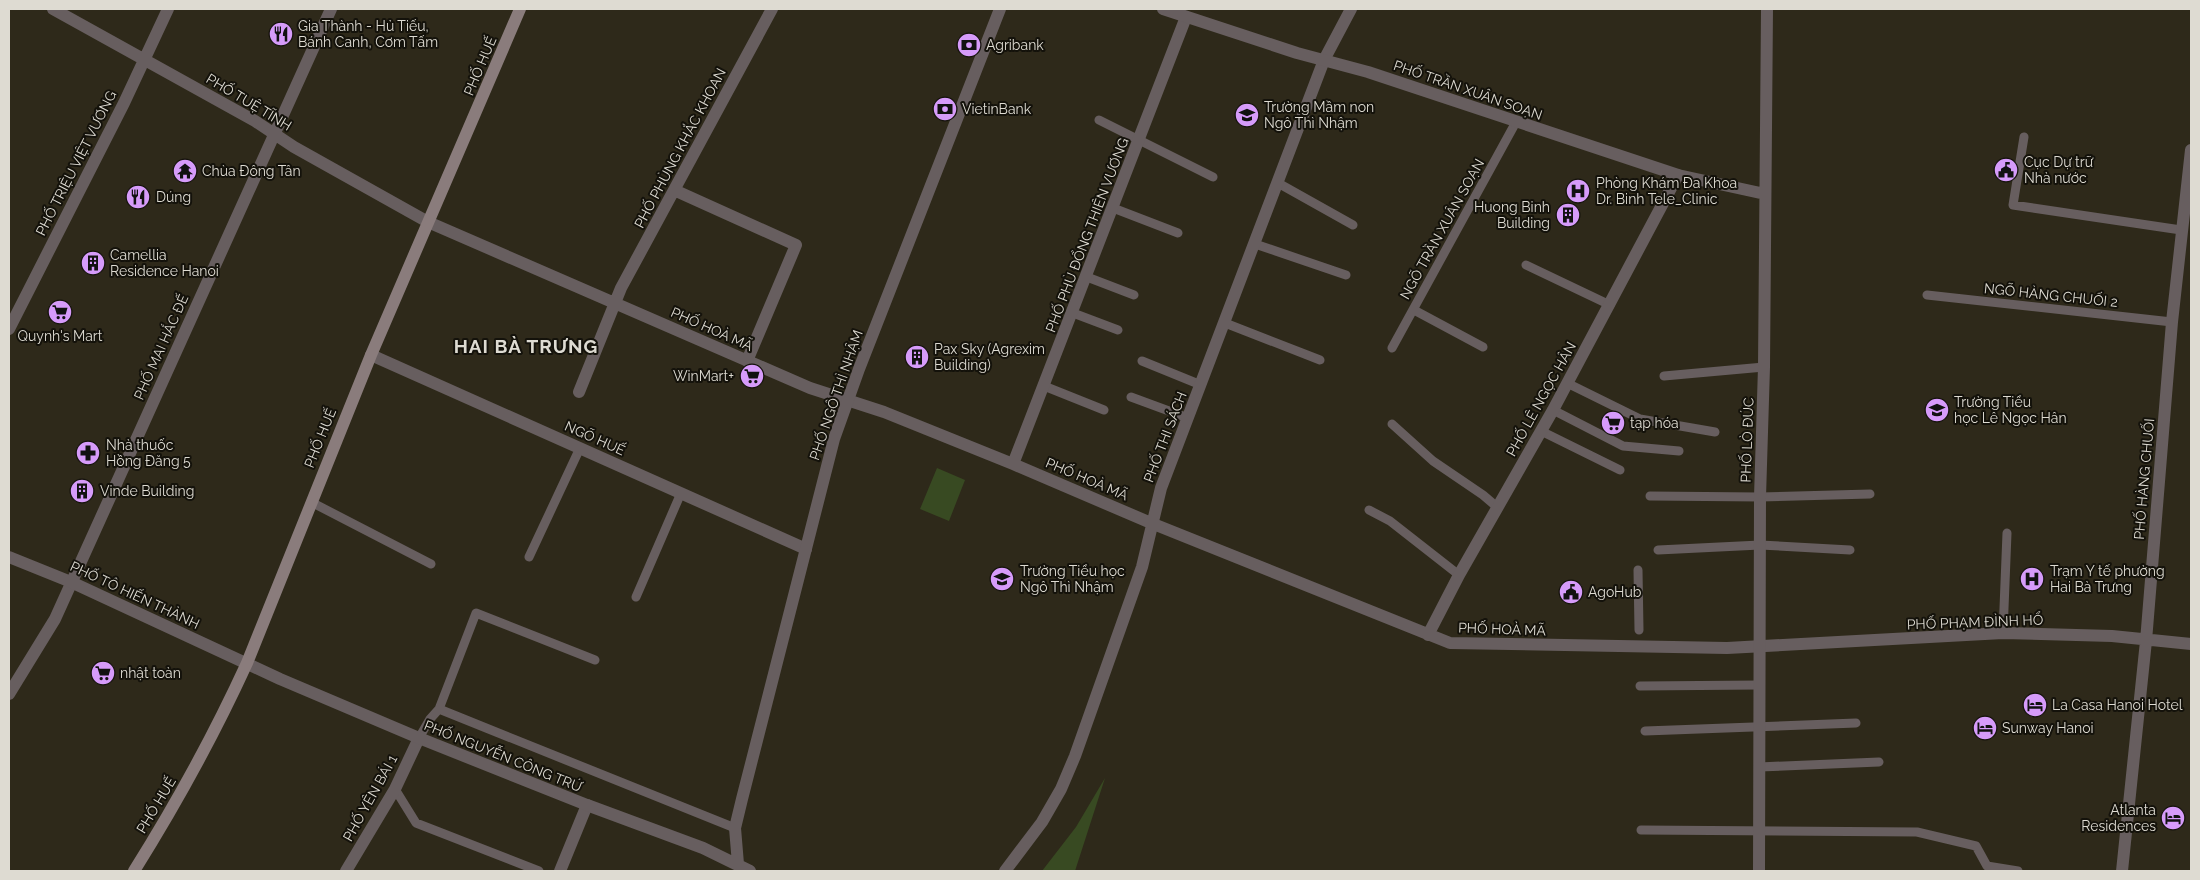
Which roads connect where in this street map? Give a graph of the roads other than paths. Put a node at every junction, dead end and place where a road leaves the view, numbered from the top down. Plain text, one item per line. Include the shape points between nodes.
1 (53, 9) edge
2 (168, 9) edge
3 (331, 9) edge
4 (520, 9) edge
5 (772, 9) edge
6 (1000, 9) edge
7 (1163, 9) edge
8 (1351, 9) edge
9 (1767, 9) edge
10 (1186, 17) junction
11 (144, 60) junction
12 (1324, 60) junction
13 (1099, 120) dead end
14 (1516, 122) junction
15 (274, 134) junction
16 (2024, 137) dead end
17 (1140, 139) junction
18 (2191, 156) edge
19 (1678, 175) junction
20 (1213, 177) dead end
21 (1278, 183) junction
22 (674, 190) junction
23 (1765, 194) junction
24 (1113, 208) junction
25 (428, 222) junction
26 (1353, 225) dead end
27 (2185, 228) edge
28 (1178, 233) dead end
29 (1254, 244) junction
30 (1526, 265) dead end
31 (1346, 276) dead end
32 (1087, 277) junction
33 (1134, 295) dead end
34 (1927, 295) dead end
35 (616, 303) junction
36 (1610, 305) junction
37 (1414, 310) junction
38 (1073, 312) junction
39 (2172, 322) junction
40 (1225, 323) junction
41 (9, 329) edge
42 (1118, 330) dead end
43 (1392, 348) dead end
44 (1483, 348) dead end
45 (371, 355) junction
46 (1320, 360) dead end
47 (1142, 361) dead end
48 (747, 362) junction
49 (1764, 367) junction
50 (1664, 376) dead end
51 (1567, 383) junction
52 (1201, 384) junction
53 (1044, 386) junction
54 (579, 392) dead end
55 (1131, 397) dead end
56 (847, 400) junction
57 (1104, 410) dead end
58 (1552, 410) junction
59 (1188, 418) junction
60 (1392, 424) dead end
61 (1541, 431) junction
62 (1715, 432) dead end
63 (580, 448) junction
64 (1679, 451) dead end
65 (1013, 464) junction
66 (1620, 470) dead end
67 (681, 493) junction
68 (1870, 494) dead end
69 (1650, 496) dead end
70 (1760, 497) junction
71 (311, 502) junction
72 (1497, 508) junction
73 (1369, 510) dead end
74 (1151, 523) junction
75 (2007, 533) dead end
76 (1760, 545) junction
77 (806, 550) junction
78 (1658, 550) dead end
79 (1850, 550) dead end
80 (9, 557) edge
81 (529, 557) dead end
82 (431, 564) dead end
83 (1638, 570) dead end
84 (1460, 575) junction
85 (71, 582) junction
86 (636, 597) dead end
87 (1639, 630) dead end
88 (2003, 633) junction
89 (1428, 635) junction
90 (2146, 641) junction
91 (2191, 644) edge
92 (1759, 646) junction
93 (595, 660) dead end
94 (247, 663) junction
95 (1759, 685) junction
96 (1640, 686) dead end
97 (9, 694) edge
98 (439, 709) junction
99 (1856, 722) dead end
100 (1759, 727) junction
101 (1645, 731) dead end
102 (419, 738) junction
103 (1879, 762) dead end
104 (1759, 767) junction
105 (394, 789) junction
106 (587, 805) junction
107 (735, 828) junction
108 (1641, 830) dead end
109 (1759, 831) junction
110 (735, 868) edge
111 (134, 871) edge
112 (346, 871) edge
113 (539, 871) edge
114 (560, 871) edge
115 (750, 871) edge
116 (1005, 871) edge
117 (1759, 871) edge
118 (2018, 871) edge
119 (2122, 871) edge

1 - 11 street, PHỐ TUỆ TĨNH
2 - 11 street, PHỐ TRIỆU VIỆT VƯƠNG
3 - 15 street, PHỐ MAI HẮC ĐẾ
4 - 25 main road, PHỐ HUẾ
5 - 22 street, PHỐ PHÙNG KHẮC KHOAN
6 - 56 street, PHỐ NGÔ THÌ NHẬM
7 - 10 street, PHỐ TRẦN XUÂN SOẠN
8 - 12 street, PHỐ THI SÁCH
9 - 23 street, PHỐ LÒ ĐÚC
10 - 12 street, PHỐ TRẦN XUÂN SOẠN
10 - 17 street, PHỐ PHÙ ĐỔNG THIÊN VƯƠNG
11 - 15 street, PHỐ TUỆ TĨNH
11 - 41 street, PHỐ TRIỆU VIỆT VƯƠNG
12 - 14 street, PHỐ TRẦN XUÂN SOẠN
12 - 21 street, PHỐ THI SÁCH
13 - 17 lane
14 - 19 street, PHỐ TRẦN XUÂN SOẠN
14 - 37 lane, NGÕ TRẦN XUÂN SOẠN
15 - 25 street, PHỐ TUỆ TĨNH
15 - 85 street, PHỐ MAI HẮC ĐẾ
16 - 27 lane via 2013,205
17 - 20 lane
17 - 24 street, PHỐ PHÙ ĐỔNG THIÊN VƯƠNG
18 - 27 street, PHỐ HÀNG CHUỐI
19 - 23 street, PHỐ TRẦN XUÂN SOẠN
19 - 36 street, PHỐ LÊ NGỌC HÂN
21 - 26 lane
21 - 29 street, PHỐ THI SÁCH
22 - 35 street, PHỐ PHÙNG KHẮC KHOAN
22 - 48 street via 796,245
23 - 49 street, PHỐ LÒ ĐÚC
24 - 28 lane
24 - 32 street, PHỐ PHÙ ĐỔNG THIÊN VƯƠNG
25 - 35 street, PHỐ HOÀ MÃ
25 - 45 main road, PHỐ HUẾ
27 - 39 street, PHỐ HÀNG CHUỐI
29 - 31 lane
29 - 40 street, PHỐ THI SÁCH
30 - 36 lane
32 - 33 lane
32 - 38 street, PHỐ PHÙ ĐỔNG THIÊN VƯƠNG
34 - 39 lane, NGÕ HÀNG CHUỐI 2
35 - 48 street, PHỐ HOÀ MÃ
35 - 54 street, PHỐ PHÙNG KHẮC KHOAN
36 - 51 street, PHỐ LÊ NGỌC HÂN
37 - 43 lane, NGÕ TRẦN XUÂN SOẠN
37 - 44 lane
38 - 42 lane
38 - 53 street, PHỐ PHÙ ĐỔNG THIÊN VƯƠNG
39 - 90 street, PHỐ HÀNG CHUỐI
40 - 46 lane
40 - 52 street, PHỐ THI SÁCH
45 - 63 street, NGÕ HUẾ
45 - 71 main road, PHỐ HUẾ
47 - 52 lane
48 - 56 street, PHỐ HOÀ MÃ
49 - 50 lane
49 - 70 street, PHỐ LÒ ĐÚC
51 - 58 street, PHỐ LÊ NGỌC HÂN
51 - 62 lane via 1640,419
52 - 59 street, PHỐ THI SÁCH
53 - 57 lane
53 - 65 street, PHỐ PHÙ ĐỔNG THIÊN VƯƠNG
55 - 59 lane
56 - 65 street, PHỐ HOÀ MÃ
56 - 77 street, PHỐ NGÔ THÌ NHẬM
58 - 61 street, PHỐ LÊ NGỌC HÂN
58 - 64 lane via 1623,446
59 - 74 street, PHỐ THI SÁCH
60 - 72 lane via 1433,461
61 - 66 lane
61 - 72 street, PHỐ LÊ NGỌC HÂN
63 - 67 street, NGÕ HUẾ
63 - 81 lane
65 - 74 street, PHỐ HOÀ MÃ
67 - 77 street, NGÕ HUẾ
67 - 86 lane
68 - 70 lane
69 - 70 lane
70 - 76 street, PHỐ LÒ ĐÚC
71 - 82 lane
71 - 94 main road, PHỐ HUẾ
72 - 84 street, PHỐ LÊ NGỌC HÂN
73 - 84 lane via 1390,521
74 - 89 street, PHỐ HOÀ MÃ
74 - 116 street, PHỐ THI SÁCH via 1142,566 1061,790 1042,822
75 - 88 lane
76 - 78 lane
76 - 79 lane
76 - 92 street, PHỐ LÒ ĐÚC
77 - 107 street, PHỐ NGÔ THÌ NHẬM
80 - 85 street, PHỐ TÔ HIẾN THÀNH
83 - 87 lane
84 - 89 street, PHỐ LÊ NGỌC HÂN
85 - 94 street, PHỐ TÔ HIẾN THÀNH
85 - 97 street, PHỐ MAI HẮC ĐẾ via 55,619
88 - 90 street, PHỐ PHẠM ĐÌNH HỔ via 2112,636
88 - 92 street, PHỐ PHẠM ĐÌNH HỔ
89 - 92 street, PHỐ HOÀ MÃ via 1450,643 1469,644
90 - 91 street, PHỐ PHẠM ĐÌNH HỔ
90 - 119 street, PHỐ HÀNG CHUỐI
92 - 95 street, PHỐ LÒ ĐÚC
93 - 98 lane via 476,613
94 - 102 street, PHỐ NGUYỄN CÔNG TRỨ
94 - 111 main road, PHỐ HUẾ via 177,801
95 - 96 lane
95 - 100 street, PHỐ LÒ ĐÚC
98 - 102 lane
98 - 107 lane
99 - 100 lane
100 - 101 lane
100 - 104 street, PHỐ LÒ ĐÚC
102 - 105 street, PHỐ YÊN BÁI 1
102 - 106 street, PHỐ NGUYỄN CÔNG TRỨ
103 - 104 lane
104 - 109 street, PHỐ LÒ ĐÚC
105 - 112 street, PHỐ YÊN BÁI 1
105 - 113 lane via 416,823
106 - 110 street, PHỐ NGUYỄN CÔNG TRỨ via 703,848
106 - 114 street
107 - 110 street, PHỐ NGÔ THÌ NHẬM
108 - 109 lane
109 - 117 street, PHỐ LÒ ĐÚC
109 - 118 lane via 1917,832 1976,846 1987,866
110 - 115 street, PHỐ NGUYỄN CÔNG TRỨ

